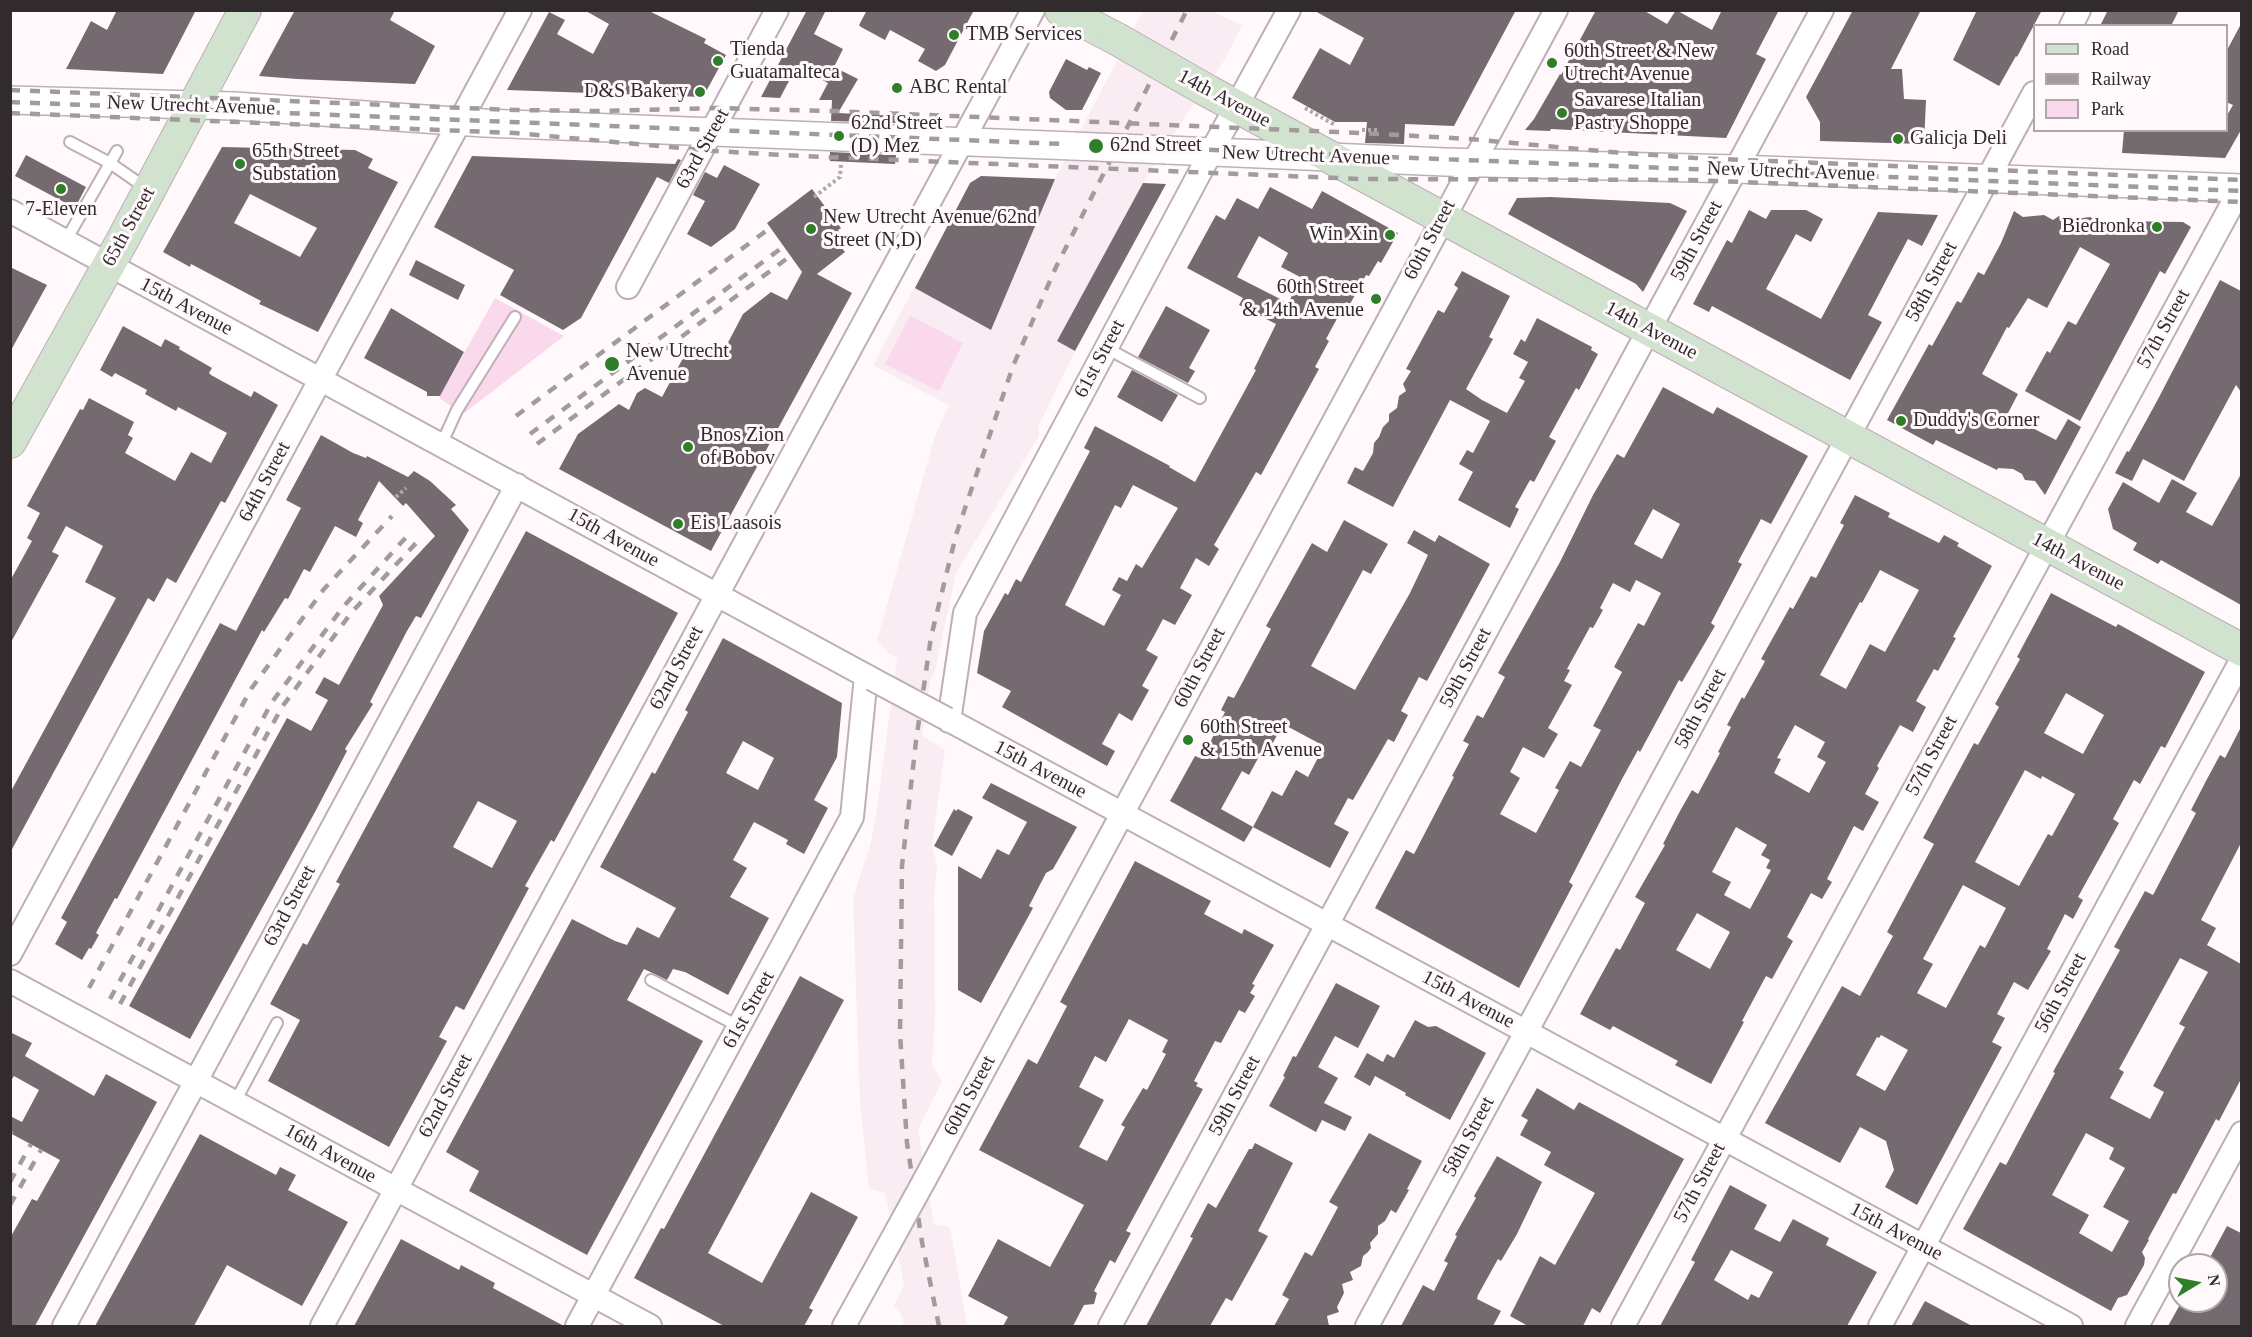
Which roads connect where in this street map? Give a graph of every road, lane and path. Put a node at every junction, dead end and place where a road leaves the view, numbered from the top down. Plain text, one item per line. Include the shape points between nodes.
1 (245, 10) edge
2 (520, 10) edge
3 (777, 10) edge
4 (1034, 10) edge
5 (1061, 10) edge
6 (1289, 10) edge
7 (1556, 10) edge
8 (1822, 10) edge
9 (2079, 10) edge
10 (2072, 24) edge
11 (2033, 95) edge
12 (10, 100) edge
13 (194, 106) junction
14 (1237, 106) junction
15 (1305, 108) dead end
16 (460, 122) junction
17 (1335, 125) dead end
18 (1362, 130) dead end
19 (1378, 130) dead end
20 (713, 132) junction
21 (69, 141) dead end
22 (963, 141) junction
23 (117, 151) dead end
24 (1211, 152) junction
25 (1329, 157) junction
26 (1473, 162) junction
27 (110, 163) junction
28 (841, 164) dead end
29 (1736, 169) junction
30 (1987, 179) junction
31 (2241, 187) edge
32 (149, 190) junction
33 (814, 197) dead end
34 (10, 211) edge
35 (1442, 218) junction
36 (65, 242) junction
37 (108, 265) junction
38 (628, 287) dead end
39 (515, 317) dead end
40 (1649, 330) junction
41 (1106, 348) junction
42 (320, 380) junction
43 (1200, 398) dead end
44 (1848, 437) junction
45 (10, 442) edge
46 (441, 445) junction
47 (517, 485) junction
48 (406, 488) dead end
49 (396, 497) dead end
50 (2047, 544) junction
51 (717, 595) junction
52 (2241, 650) edge
53 (2241, 659) edge
54 (869, 678) junction
55 (948, 720) junction
56 (1121, 813) junction
57 (1327, 924) junction
58 (10, 954) edge
59 (651, 980) dead end
60 (10, 981) edge
61 (277, 1023) dead end
62 (740, 1027) junction
63 (1526, 1032) junction
64 (196, 1081) junction
65 (235, 1102) junction
66 (2241, 1133) edge
67 (1724, 1139) junction
68 (396, 1190) junction
69 (1923, 1247) junction
70 (594, 1296) junction
71 (64, 1326) edge
72 (322, 1326) edge
73 (577, 1326) edge
74 (650, 1326) edge
75 (844, 1326) edge
76 (1110, 1326) edge
77 (1367, 1326) edge
78 (1623, 1326) edge
79 (1881, 1326) edge
80 (2071, 1326) edge
81 (2137, 1326) edge

1 - 13 main road, 65th Street
2 - 16 street, 64th Street
3 - 20 street, 63rd Street
4 - 22 street, 62nd Street
5 - 14 main road, 14th Avenue, bridge
6 - 14 street, 61st Street
7 - 26 street, 60th Street
8 - 29 street, 59th Street
9 - 10 street
11 - 30 street, 58th Street
12 - 13 street, New Utrecht Avenue
13 - 16 street, New Utrecht Avenue
13 - 32 main road, 65th Street
14 - 24 street, 61st Street
14 - 25 main road, 14th Avenue
15 - 17 path
16 - 20 street, New Utrecht Avenue
16 - 42 street, 64th Street
18 - 19 path
20 - 22 street, New Utrecht Avenue
20 - 38 street, 63rd Street
21 - 27 lane
22 - 24 street, New Utrecht Avenue, bridge
22 - 51 street, 62nd Street
23 - 27 lane
24 - 25 street, New Utrecht Avenue
24 - 41 street, 61st Street
25 - 26 street, New Utrecht Avenue
25 - 35 main road, 14th Avenue
26 - 29 street, New Utrecht Avenue
26 - 35 street, 60th Street
27 - 32 lane
27 - 36 lane
28 - 33 path via 840,177
29 - 30 street, New Utrecht Avenue
29 - 40 street, 59th Street
30 - 31 street, New Utrecht Avenue
30 - 44 street, 58th Street
31 - 50 street, 57th Street
32 - 37 main road, 65th Street
34 - 36 street, 15th Avenue
35 - 40 main road, 14th Avenue
35 - 56 street, 60th Street
36 - 37 street, 15th Avenue
37 - 42 street, 15th Avenue
37 - 45 main road, 65th Street
39 - 46 lane via 457,410
40 - 44 main road, 14th Avenue
40 - 57 street, 59th Street
41 - 43 lane
41 - 55 street, 61st Street via 965,613
42 - 46 street, 15th Avenue
42 - 58 street, 64th Street
44 - 50 main road, 14th Avenue
44 - 63 street, 58th Street
46 - 47 street, 15th Avenue
47 - 51 street, 15th Avenue
47 - 64 street, 63rd Street
48 - 49 path
50 - 52 main road, 14th Avenue
50 - 67 street, 57th Street
51 - 54 street, 15th Avenue
51 - 68 street, 62nd Street
53 - 69 street, 56th Street
54 - 55 street, 15th Avenue, bridge
54 - 62 street, 61st Street via 852,817
55 - 56 street, 15th Avenue
56 - 57 street, 15th Avenue
56 - 75 street, 60th Street, bridge
57 - 63 street, 15th Avenue
57 - 76 street, 59th Street
59 - 62 lane
60 - 64 street, 16th Avenue
61 - 65 lane
62 - 70 street, 61st Street
63 - 67 street, 15th Avenue
63 - 77 street, 58th Street
64 - 65 street, 16th Avenue
64 - 71 street, 63rd Street
65 - 68 street, 16th Avenue
66 - 81 street
67 - 69 street, 15th Avenue
67 - 78 street, 57th Street
68 - 70 street, 16th Avenue
68 - 72 street, 62nd Street
69 - 79 street, 56th Street
69 - 80 street, 15th Avenue
70 - 73 street, 61st Street
70 - 74 street, 16th Avenue

